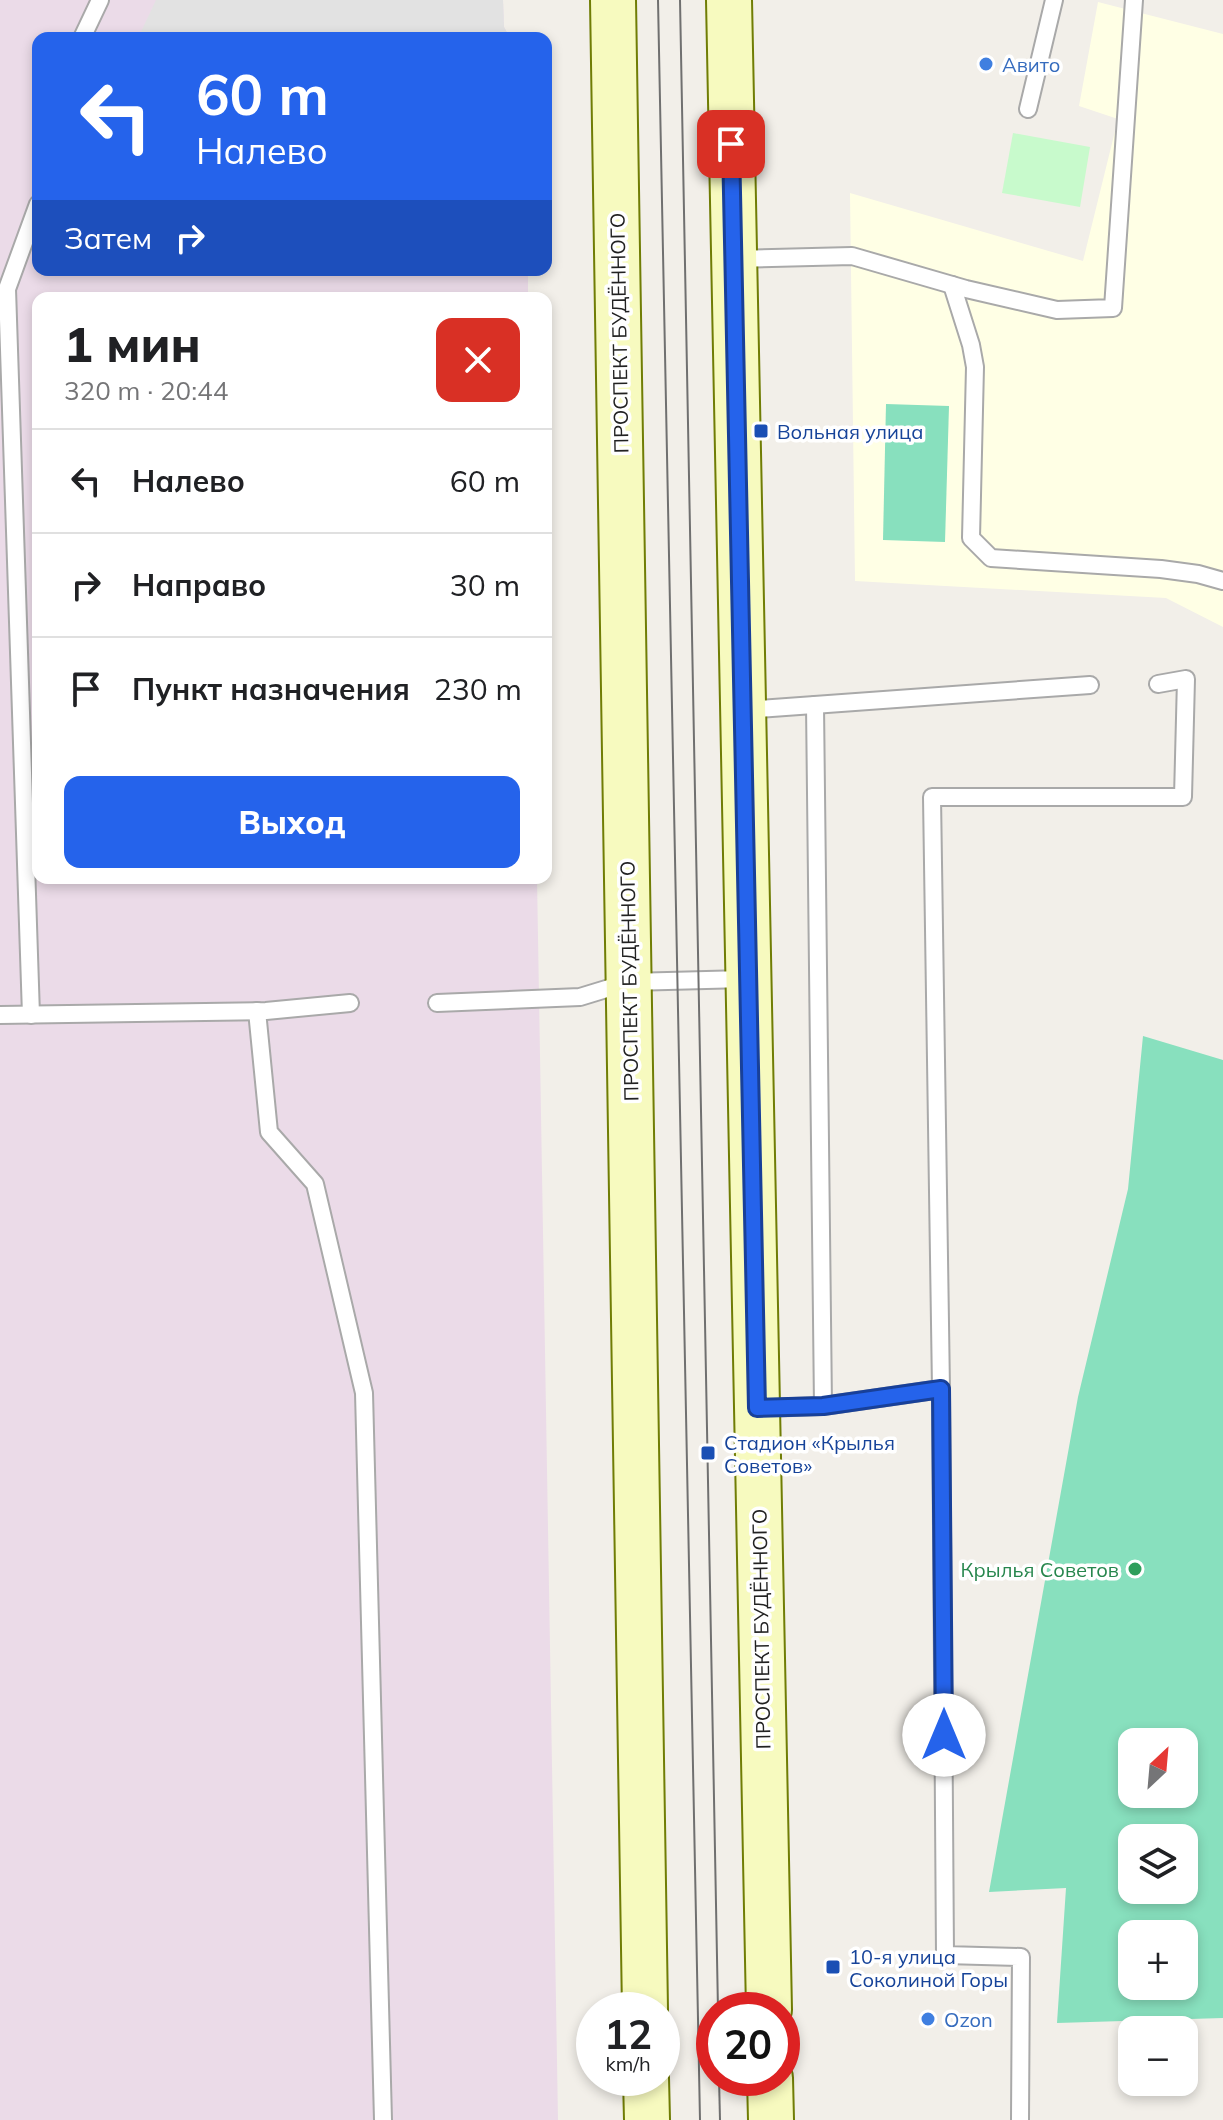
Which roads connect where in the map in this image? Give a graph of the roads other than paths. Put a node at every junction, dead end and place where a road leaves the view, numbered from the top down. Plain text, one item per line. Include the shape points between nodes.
1 (100, 0) edge
2 (613, 0) edge
3 (729, 0) edge
4 (1054, 0) edge
5 (1134, 0) edge
6 (85, 32) edge
7 (1028, 109) dead end
8 (32, 220) edge
9 (733, 259) junction
10 (952, 285) junction
11 (1223, 581) edge
12 (1158, 684) dead end
13 (1090, 685) dead end
14 (815, 705) junction
15 (742, 710) junction
16 (747, 979) junction
17 (629, 982) junction
18 (350, 1003) dead end
19 (437, 1003) dead end
20 (257, 1011) junction
21 (0, 1015) edge
22 (31, 1015) junction
23 (941, 1389) junction
24 (823, 1406) junction
25 (757, 1408) junction
26 (645, 1992) edge
27 (769, 1992) edge
28 (646, 2096) edge
29 (770, 2096) edge
30 (383, 2120) edge
31 (647, 2120) edge
32 (771, 2120) edge
33 (1020, 2120) edge

1 - 6 lane
2 - 17 main road, ПРОСПЕКТ БУДЁННОГО
3 - 9 main road, ПРОСПЕКТ БУДЁННОГО
4 - 7 lane
5 - 10 lane via 1113,308 1057,310
8 - 22 lane via 7,289
9 - 10 lane via 852,256
9 - 15 main road, ПРОСПЕКТ БУДЁННОГО
10 - 11 lane via 975,367 971,538 991,558 1161,569
12 - 23 lane via 1186,679 1183,797 932,797
13 - 14 lane
14 - 15 lane
14 - 24 lane
15 - 16 main road, ПРОСПЕКТ БУДЁННОГО
16 - 17 lane
16 - 25 main road, ПРОСПЕКТ БУДЁННОГО
17 - 19 lane via 580,997
17 - 26 main road, ПРОСПЕКТ БУДЁННОГО
18 - 20 lane
20 - 22 lane
20 - 30 lane via 269,1132 315,1184 364,1393
21 - 22 lane
23 - 24 lane
23 - 33 lane via 945,1955 1021,1957
24 - 25 lane
25 - 27 main road, ПРОСПЕКТ БУДЁННОГО
28 - 31 main road
29 - 32 main road

